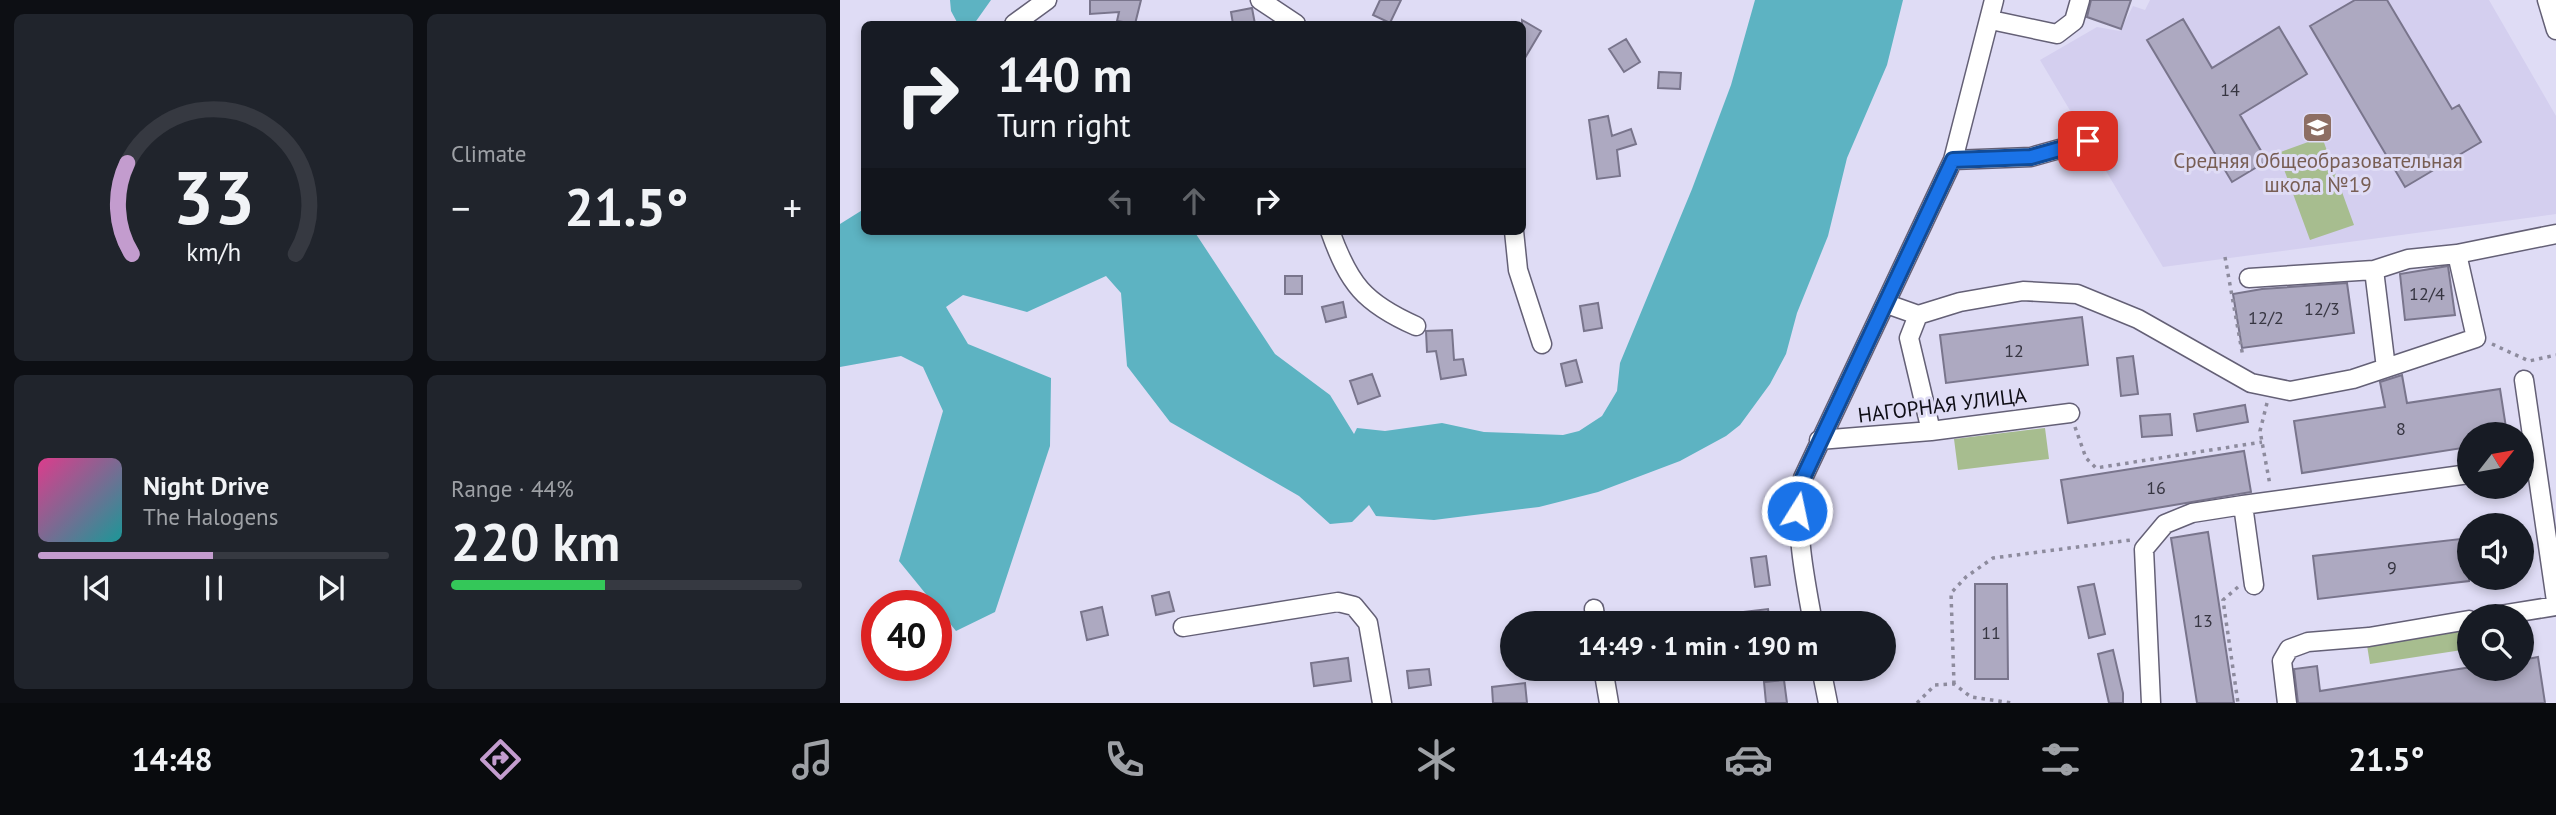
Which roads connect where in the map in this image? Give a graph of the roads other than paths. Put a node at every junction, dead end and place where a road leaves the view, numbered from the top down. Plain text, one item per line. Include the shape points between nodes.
1 (1047, 0) edge
2 (1261, 0) edge
3 (1994, 0) edge
4 (2080, 0) edge
5 (2547, 0) edge
6 (1991, 20) junction
7 (1018, 21) edge
8 (1292, 21) edge
9 (2556, 30) edge
10 (2088, 141) dead end
11 (1953, 160) junction
12 (2556, 234) edge
13 (1331, 235) edge
14 (1514, 235) edge
15 (2457, 254) junction
16 (2374, 270) junction
17 (2249, 278) dead end
18 (1887, 304) junction
19 (1918, 315) junction
20 (1416, 326) dead end
21 (1542, 344) dead end
22 (2386, 368) junction
23 (2524, 380) dead end
24 (2070, 413) road end
25 (2526, 422) edge
26 (1931, 431) junction
27 (1819, 440) junction
28 (2457, 476) edge
29 (2534, 492) edge
30 (2243, 505) junction
31 (2254, 585) road end
32 (2556, 604) edge
33 (2534, 608) edge
34 (1811, 611) edge
35 (2457, 622) edge
36 (1183, 627) dead end
37 (1605, 681) edge
38 (1824, 681) edge
39 (1382, 703) edge
40 (1609, 703) edge
41 (1828, 703) edge
42 (2151, 703) edge
43 (2287, 703) edge

1 - 7 street
2 - 8 street
3 - 6 street
4 - 6 street via 2074,21 2057,34
5 - 9 street
6 - 11 street
10 - 11 street via 2031,157
11 - 18 street
12 - 15 street
13 - 20 street via 1340,258 1373,304
14 - 21 street via 1518,270
15 - 16 street via 2408,259
15 - 22 street via 2476,338
16 - 17 street
16 - 22 street
18 - 19 street
18 - 27 street
19 - 22 street via 2023,291 2077,293 2138,319 2251,383 2290,391
19 - 26 street via 1909,338
23 - 25 street
24 - 26 street, НАГОРНАЯ УЛИЦА
26 - 27 street, НАГОРНАЯ УЛИЦА
27 - 34 street via 1803,478 1797,511
28 - 30 street
29 - 32 street
30 - 31 street
30 - 42 street via 2192,513 2165,524 2144,549
32 - 33 street
35 - 43 street via 2308,642 2289,649 2282,661
36 - 39 street via 1338,602 1354,607 1368,623
37 - 40 street
38 - 41 street

